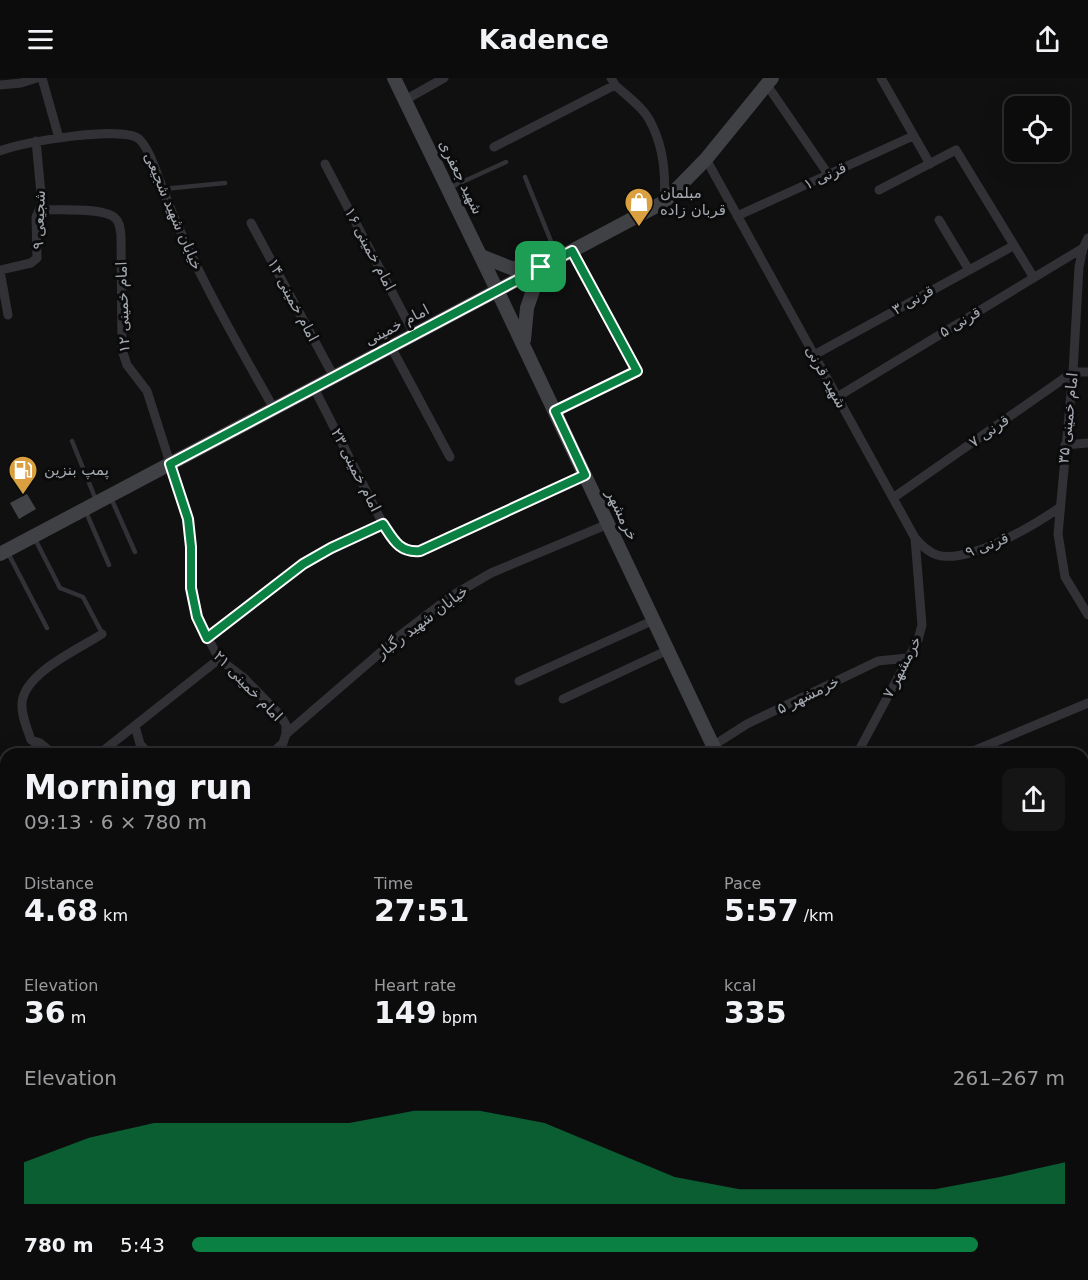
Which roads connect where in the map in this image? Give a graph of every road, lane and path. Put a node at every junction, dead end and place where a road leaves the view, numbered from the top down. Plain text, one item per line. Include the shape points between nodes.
1 (37, 78) edge
2 (42, 78) edge
3 (394, 78) edge
4 (444, 78) edge
5 (881, 78) edge
6 (613, 82) edge
7 (770, 82) edge
8 (0, 85) edge
9 (405, 100) junction
10 (913, 136) junction
11 (59, 138) junction
12 (36, 141) junction
13 (494, 147) dead end
14 (0, 151) edge
15 (706, 159) junction
16 (506, 162) dead end
17 (325, 164) dead end
18 (930, 164) junction
19 (828, 174) junction
20 (525, 177) dead end
21 (225, 183) dead end
22 (163, 189) junction
23 (448, 189) junction
24 (879, 190) dead end
25 (664, 202) junction
26 (40, 210) junction
27 (737, 216) junction
28 (939, 220) dead end
29 (251, 223) dead end
30 (1088, 238) edge
31 (1013, 246) junction
32 (1083, 248) junction
33 (572, 251) junction
34 (481, 256) junction
35 (558, 259) junction
36 (541, 267) junction
37 (969, 270) junction
38 (0, 271) edge
39 (1034, 278) junction
40 (497, 290) junction
41 (8, 315) dead end
42 (414, 334) junction
43 (524, 345) junction
44 (391, 347) junction
45 (814, 355) junction
46 (1072, 372) junction
47 (1088, 372) edge
48 (334, 377) junction
49 (314, 388) junction
50 (837, 397) junction
51 (274, 409) junction
52 (555, 411) junction
53 (72, 441) dead end
54 (1088, 443) edge
55 (1065, 445) junction
56 (450, 457) dead end
57 (170, 464) junction
58 (585, 475) junction
59 (110, 496) junction
60 (893, 498) junction
61 (91, 506) junction
62 (1059, 508) junction
63 (383, 524) junction
64 (608, 524) junction
65 (34, 537) junction
66 (915, 538) junction
67 (135, 552) dead end
68 (4, 553) edge
69 (109, 565) dead end
70 (1088, 615) edge
71 (654, 620) junction
72 (47, 628) dead end
73 (102, 634) joint
74 (207, 638) junction
75 (668, 650) junction
76 (907, 658) junction
77 (219, 659) junction
78 (519, 681) dead end
79 (562, 699) dead end
80 (1088, 703) edge
81 (135, 726) junction
82 (286, 734) junction
83 (40, 743) junction
84 (35, 748) edge
85 (46, 748) edge
86 (107, 748) edge
87 (144, 748) edge
88 (278, 748) edge
89 (714, 748) edge
90 (717, 748) edge
91 (860, 748) edge
92 (980, 748) edge

1 - 8 street
2 - 11 street
3 - 9 main road, شهید جعفری
4 - 9 street
5 - 10 street
6 - 13 street
6 - 25 street via 651,122 666,177
7 - 15 main road, امام خمینی
7 - 19 street
9 - 23 main road, شهید جعفری
10 - 18 street
10 - 19 street, قرنی ۱
11 - 12 street, خیابان شهید شجیعی
11 - 22 street, خیابان شهید شجیعی via 128,133 145,147
12 - 14 street, خیابان شهید شجیعی
12 - 26 street, شجیعی ۹
15 - 25 main road, امام خمینی
15 - 27 street, شهید قرنی
16 - 23 lane
17 - 42 street, امام خمینی ۱۶
18 - 24 street
18 - 31 street via 956,150
19 - 27 street, قرنی ۱
20 - 35 lane
21 - 22 lane
22 - 51 street, خیابان شهید شجیعی via 207,290
23 - 34 main road, شهید جعفری
25 - 33 main road, امام خمینی
26 - 38 street, شجیعی ۹ via 35,225 37,258 32,263
26 - 57 street, امام خمینی ۱۲ via 98,211 109,214 119,224 122,350 127,365 147,391
27 - 45 street, شهید قرنی
28 - 37 street
29 - 48 street, امام خمینی ۱۴
30 - 32 street, امام خمینی ۳۵
31 - 37 street, قرنی ۳
31 - 39 street
32 - 39 street, قرنی ۵
32 - 46 street, امام خمینی ۳۵
33 - 35 main road, امام خمینی
33 - 52 street via 637,371
34 - 36 main road via 511,268
34 - 40 main road, شهید جعفری
35 - 36 main road, امام خمینی
36 - 40 main road, امام خمینی
36 - 43 main road via 527,308
37 - 45 street, قرنی ۳
38 - 41 street
39 - 50 street, قرنی ۵
40 - 42 main road, امام خمینی
40 - 43 main road, خرمشهر
42 - 44 main road, امام خمینی
43 - 52 main road, خرمشهر
44 - 48 main road, امام خمینی
44 - 56 street
45 - 50 street, شهید قرنی
46 - 47 street
46 - 55 street, امام خمینی ۳۵
46 - 60 street, قرنی ۷
48 - 49 main road, امام خمینی
49 - 51 main road, امام خمینی
49 - 63 street, امام خمینی ۲۳
50 - 60 street, شهید قرنی
51 - 57 main road, امام خمینی
52 - 58 main road, خرمشهر
53 - 61 lane
54 - 55 street
55 - 62 street, امام خمینی ۳۵
57 - 59 main road, امام خمینی
57 - 74 street, امام خمینی ۲۱ via 188,519 191,588 197,617
58 - 63 street, امام خمینی ۲۳ via 420,551 403,550
58 - 64 main road, خرمشهر
59 - 61 main road, امام خمینی
59 - 67 lane
60 - 66 street, شهید قرنی
61 - 65 main road, امام خمینی
61 - 69 lane
62 - 66 street, قرنی ۹ via 1004,539 952,557 936,555
62 - 70 street, امام خمینی ۳۵ via 1058,534 1065,577
63 - 74 street via 303,564
64 - 71 main road, خرمشهر
64 - 82 street, خیابان شهید رگبار via 491,573 450,597
65 - 68 main road, امام خمینی
65 - 73 lane via 60,588 83,597
66 - 76 street, خرمشهر ۷ via 922,625
68 - 72 lane
71 - 75 main road, خرمشهر
71 - 78 street
73 - 83 street via 38,674 25,692 23,715 31,740
74 - 77 street, امام خمینی ۲۱
75 - 79 street
75 - 89 main road, خرمشهر
76 - 90 street, خرمشهر ۵ via 878,661 747,724
76 - 91 street, خرمشهر ۷
77 - 81 street
77 - 82 street, امام خمینی ۲۱ via 243,677 280,716
80 - 92 street
81 - 86 street
81 - 87 street
82 - 88 street, خیابان شهید رگبار
83 - 84 street
83 - 85 street

